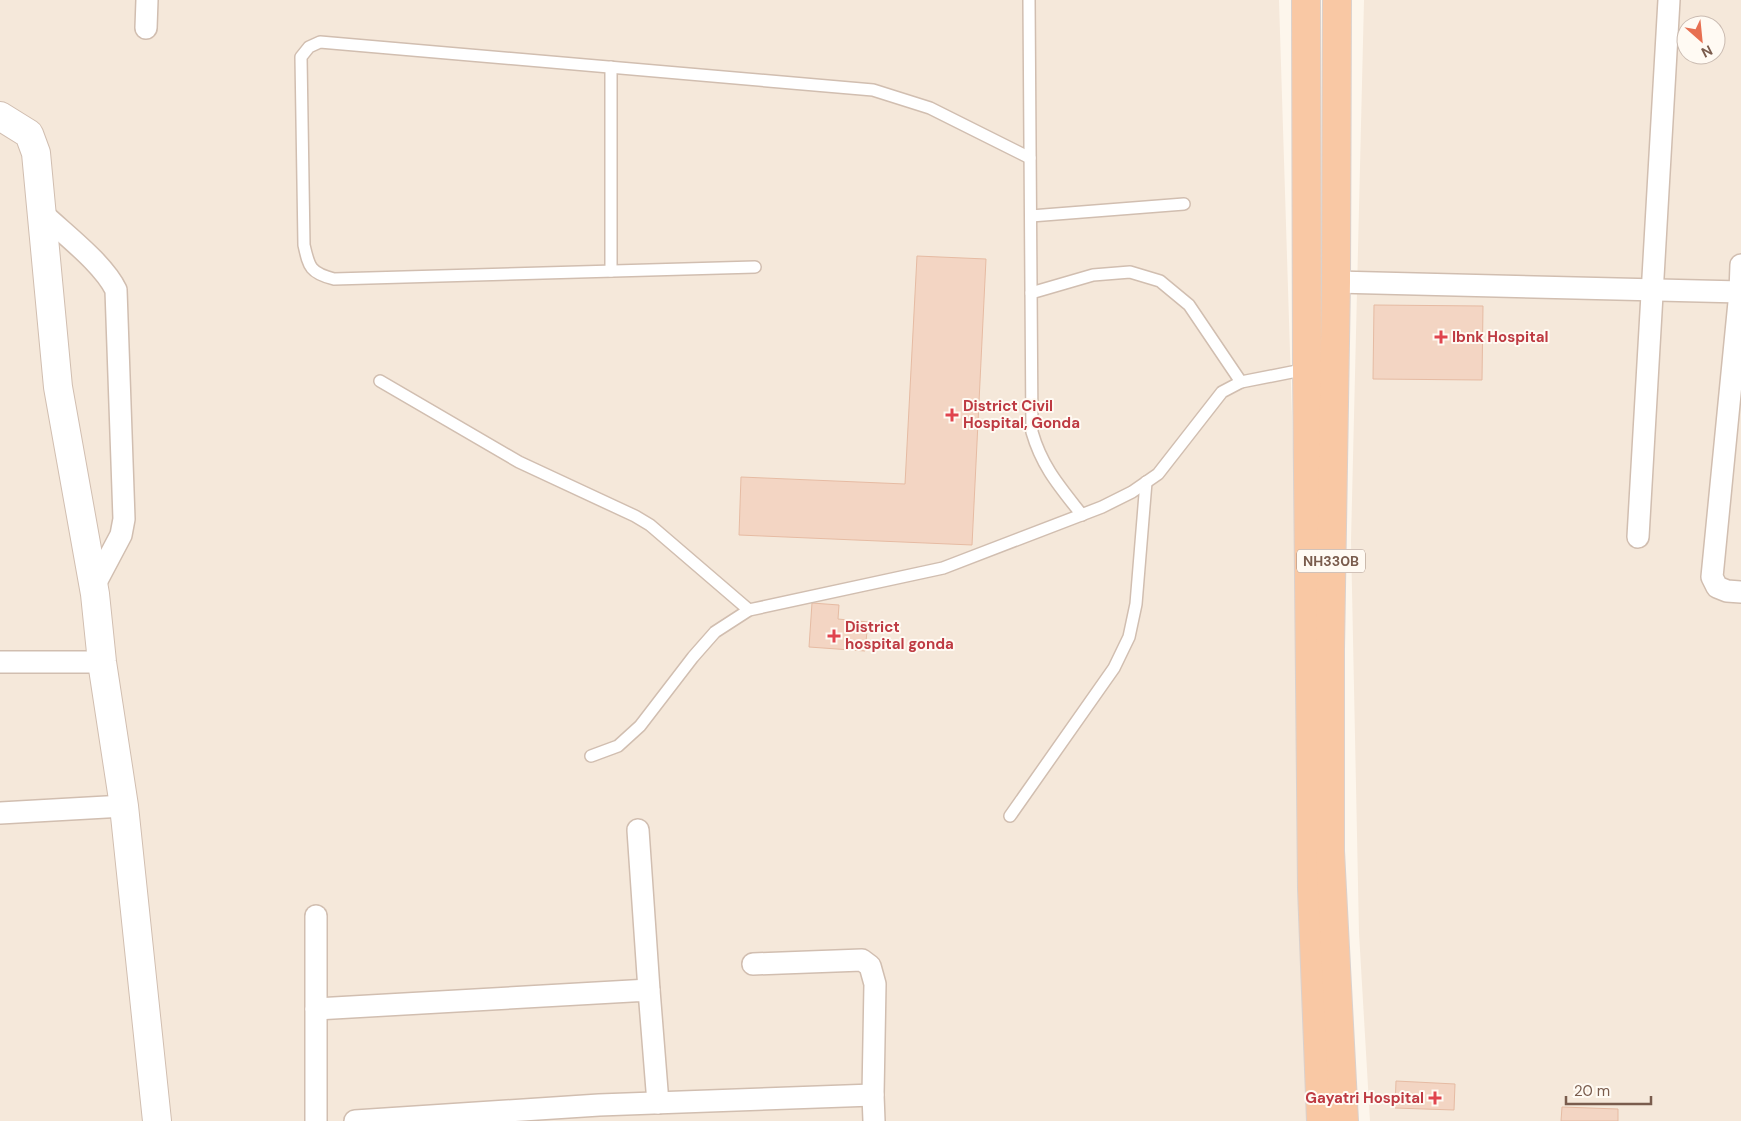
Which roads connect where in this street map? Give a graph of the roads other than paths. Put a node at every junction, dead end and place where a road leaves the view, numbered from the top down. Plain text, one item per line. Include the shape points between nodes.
1 (147, 0) edge
2 (1029, 0) edge
3 (1306, 0) edge
4 (1337, 0) edge
5 (1670, 0) edge
6 (146, 28) dead end
7 (611, 67) junction
8 (0, 116) edge
9 (1030, 158) junction
10 (1184, 204) dead end
11 (42, 212) junction
12 (1031, 216) junction
13 (1741, 265) edge
14 (756, 267) dead end
15 (611, 271) junction
16 (1336, 282) junction
17 (1652, 289) junction
18 (1741, 292) edge
19 (1031, 293) junction
20 (1307, 369) junction
21 (380, 381) dead end
22 (1241, 382) junction
23 (1146, 482) junction
24 (1082, 515) junction
25 (1638, 537) dead end
26 (94, 586) junction
27 (1741, 592) edge
28 (749, 610) junction
29 (0, 662) edge
30 (102, 662) junction
31 (591, 756) dead end
32 (124, 806) junction
33 (0, 813) edge
34 (1010, 816) dead end
35 (638, 830) dead end
36 (316, 916) dead end
37 (753, 964) dead end
38 (649, 990) junction
39 (316, 1010) junction
40 (873, 1095) junction
41 (658, 1102) junction
42 (542, 1115) edge
43 (158, 1121) edge
44 (316, 1121) edge
45 (355, 1121) edge
46 (874, 1121) edge
47 (1321, 1121) edge
48 (1344, 1121) edge

1 - 6 street
2 - 9 lane
3 - 20 highway, NH330B
4 - 16 highway, NH330B
5 - 17 street
7 - 9 lane via 873,90 930,108
7 - 15 lane
7 - 15 lane via 320,42 309,47 301,57 304,245 309,266 319,276 334,279
8 - 11 street via 29,134 36,153
9 - 12 lane
10 - 12 lane
11 - 26 street via 58,387
11 - 26 street via 100,267 116,290 124,519 121,535
12 - 19 lane
13 - 18 street
14 - 15 lane
16 - 17 street
16 - 48 highway, NH330B via 1330,852
17 - 18 street
17 - 25 street
18 - 27 street via 1712,577 1717,587
19 - 22 lane via 1093,275 1130,272 1160,281 1189,305
19 - 24 lane via 1032,432 1046,468
20 - 22 lane
20 - 47 highway, NH330B via 1312,889
21 - 28 lane via 519,462 650,525
22 - 23 lane via 1222,392 1158,474
23 - 24 lane
23 - 34 lane via 1136,604 1129,636 1114,668
24 - 28 lane via 943,568
26 - 30 street
28 - 31 lane via 715,632 640,726 618,746
29 - 30 street
30 - 32 street
32 - 33 street
32 - 43 street
35 - 38 street
36 - 39 street
37 - 40 street via 862,960 870,966 875,984
38 - 39 street
38 - 41 street
39 - 44 street
40 - 41 street
40 - 46 street
41 - 42 street
42 - 45 street

